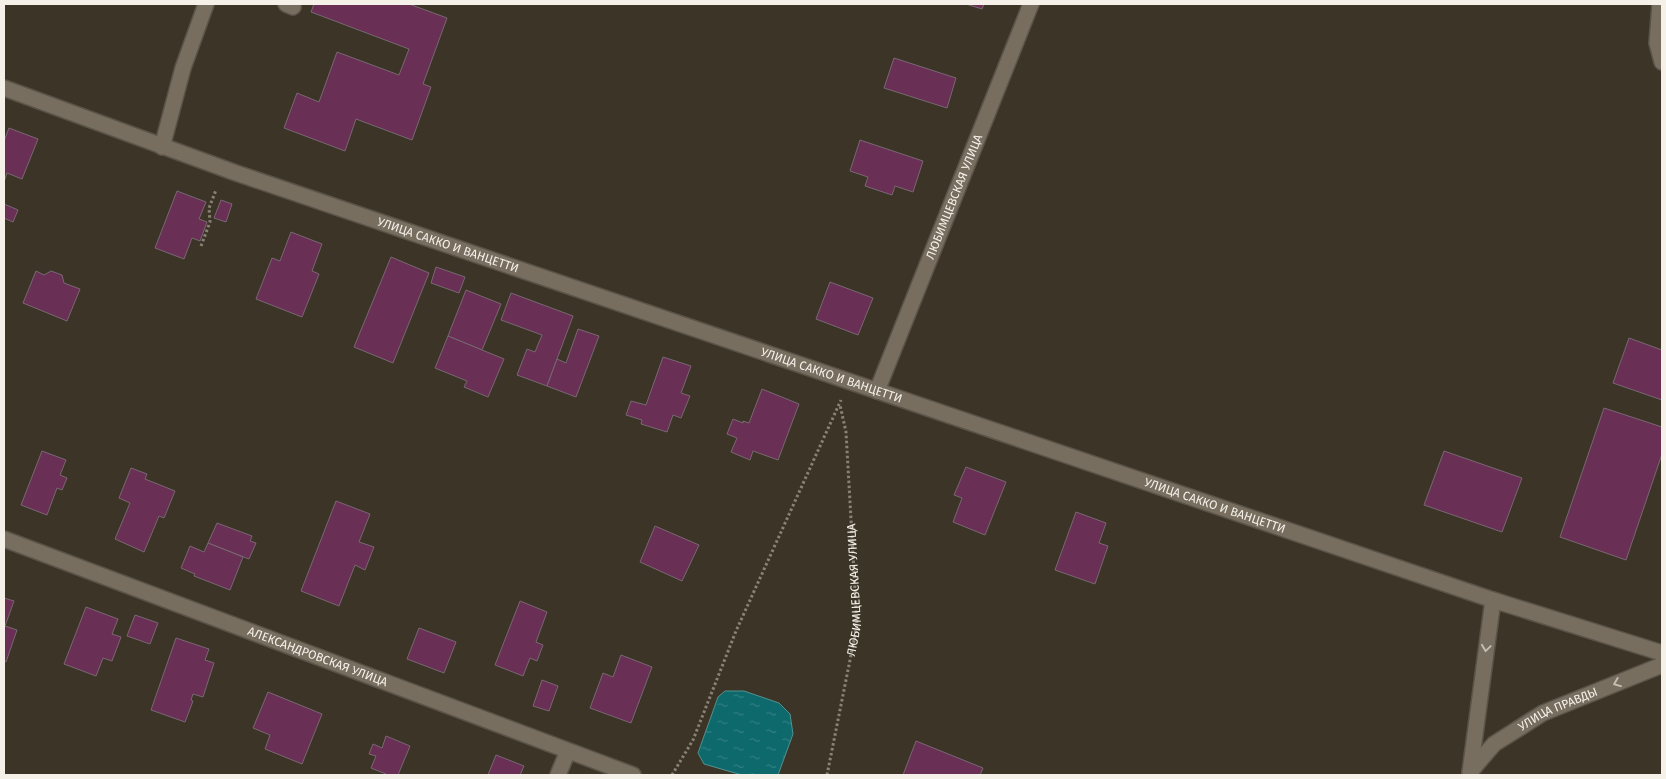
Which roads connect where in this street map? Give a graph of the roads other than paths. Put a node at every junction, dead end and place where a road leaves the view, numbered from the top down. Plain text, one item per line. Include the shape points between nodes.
1 (206, 4) edge
2 (1031, 4) edge
3 (1660, 4) edge
4 (1662, 62) edge
5 (4, 88) edge
6 (162, 147) junction
7 (877, 391) junction
8 (4, 539) edge
9 (1492, 600) junction
10 (1662, 653) edge
11 (1662, 665) edge
12 (568, 751) junction
13 (1469, 774) edge
14 (558, 775) edge
15 (633, 775) edge

1 - 6 street via 183,68
2 - 7 street, ЛЮБИМЦЕВСКАЯ УЛИЦА
3 - 4 street via 1657,43
5 - 6 street, УЛИЦА САККО И ВАНЦЕТТИ
6 - 7 street, УЛИЦА САККО И ВАНЦЕТТИ
7 - 9 street, УЛИЦА САККО И ВАНЦЕТТИ
8 - 12 street, АЛЕКСАНДРОВСКАЯ УЛИЦА
9 - 10 street, УЛИЦА САККО И ВАНЦЕТТИ
9 -> 13 street
11 -> 13 street, УЛИЦА ПРАВДЫ via 1543,713 1494,744
12 - 14 street
12 - 15 street, АЛЕКСАНДРОВСКАЯ УЛИЦА

